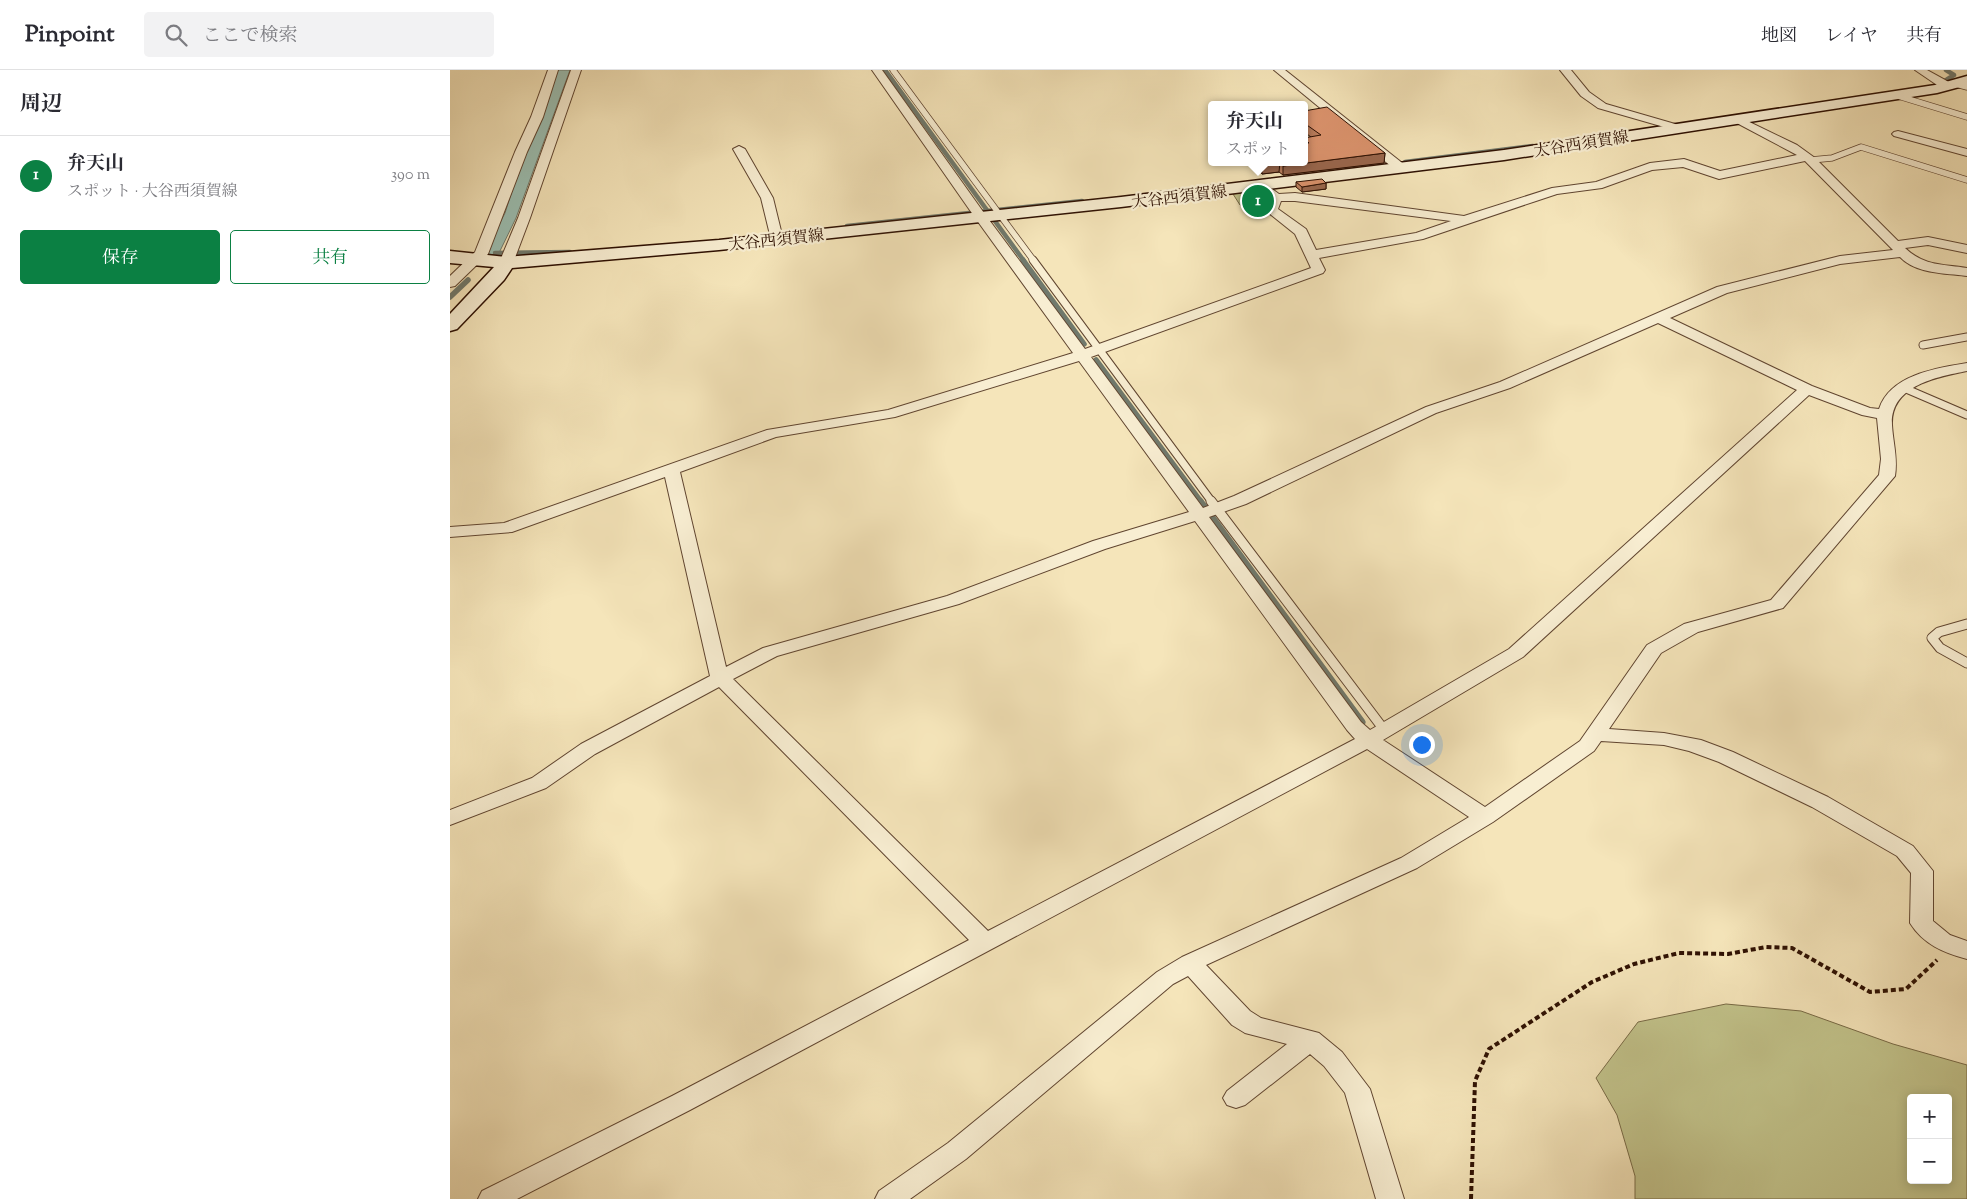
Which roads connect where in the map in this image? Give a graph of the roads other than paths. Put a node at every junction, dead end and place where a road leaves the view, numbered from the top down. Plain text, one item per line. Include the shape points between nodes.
1 (553, 70) edge
2 (576, 70) edge
3 (877, 70) edge
4 (893, 70) edge
5 (1279, 70) edge
6 (1565, 70) edge
7 (1920, 70) edge
8 (1960, 84) edge
9 (1894, 95) junction
10 (1967, 117) edge
11 (1737, 119) junction
12 (1678, 128) junction
13 (1898, 134) dead end
14 (739, 150) dead end
15 (1967, 152) edge
16 (1809, 158) junction
17 (1402, 169) junction
18 (1967, 180) edge
19 (1260, 186) junction
20 (1276, 198) junction
21 (988, 215) junction
22 (1466, 219) junction
23 (777, 239) junction
24 (1898, 249) junction
25 (1967, 249) edge
26 (1311, 255) junction
27 (450, 257) edge
28 (475, 260) junction
29 (506, 263) junction
30 (1967, 272) edge
31 (450, 283) edge
32 (1658, 318) junction
33 (450, 325) edge
34 (1967, 337) edge
35 (1923, 345) dead end
36 (1099, 350) junction
37 (1083, 355) junction
38 (1967, 367) edge
39 (1904, 388) junction
40 (1807, 390) junction
41 (1885, 415) junction
42 (1967, 415) edge
43 (671, 468) junction
44 (1208, 512) junction
45 (450, 532) edge
46 (1967, 624) edge
47 (1967, 662) edge
48 (721, 678) junction
49 (1595, 734) junction
50 (1376, 735) junction
51 (1485, 817) junction
52 (450, 818) edge
53 (985, 942) junction
54 (1960, 948) edge
55 (1190, 963) junction
56 (1310, 1040) junction
57 (1236, 1098) dead end
58 (492, 1199) edge
59 (889, 1199) edge
60 (1390, 1199) edge

1 - 28 street via 503,202 481,254
2 - 29 street
3 - 21 street
4 - 21 lane
5 - 17 street
6 - 12 street via 1585,94 1602,106
7 - 8 street via 1941,83
8 - 9 main road, 大谷西須賀線
9 - 10 lane
9 - 11 main road, 大谷西須賀線
11 - 12 main road, 大谷西須賀線
11 - 16 street via 1794,147
12 - 17 main road, 大谷西須賀線
13 - 15 street
14 - 23 street via 767,198
16 - 18 lane via 1832,158 1861,147
16 - 22 street via 1719,175 1684,163 1650,167 1598,185 1556,191
16 - 24 street
17 - 19 main road, 大谷西須賀線
19 - 20 street
19 - 21 main road, 大谷西須賀線
20 - 22 street via 1295,197
20 - 26 street via 1271,210 1301,232
21 - 23 main road, 大谷西須賀線
21 - 36 lane
21 - 37 street
22 - 26 street via 1418,236
23 - 29 main road, 大谷西須賀線
24 - 25 street via 1928,241
24 - 30 street via 1911,261 1925,266
24 - 32 street via 1722,290
26 - 36 street via 1318,270
27 - 28 main road, 大谷西須賀線
28 - 29 main road, 大谷西須賀線
28 - 31 street
29 - 33 main road
32 - 40 street
32 - 44 street via 1505,385 1431,410
34 - 35 lane
36 - 37 street
36 - 44 lane
37 - 43 street via 890,414 772,433
37 - 44 street
38 - 39 street via 1920,378
39 - 41 street via 1889,402
39 - 42 lane
40 - 41 street via 1867,412
40 - 50 street via 1516,654
41 - 49 street via 1890,463 1887,476 1777,604 1691,628 1654,649
43 - 45 street via 506,528
43 - 48 street
44 - 48 street via 1099,545 953,600 770,652
44 - 50 street via 1354,726
46 - 47 lane via 1939,632 1932,638 1940,648
48 - 52 street via 588,749 539,784
48 - 53 street
49 - 51 street via 1587,746
49 - 54 street via 1664,739 1694,745 1820,802 1905,850 1922,871 1922,923 1934,937
50 - 51 street
50 - 53 street
51 - 55 street via 1409,863
53 - 58 street
55 - 56 street via 1241,1018 1254,1026
55 - 59 street via 1165,978 957,1151
56 - 57 street
56 - 60 street via 1333,1059 1357,1089

